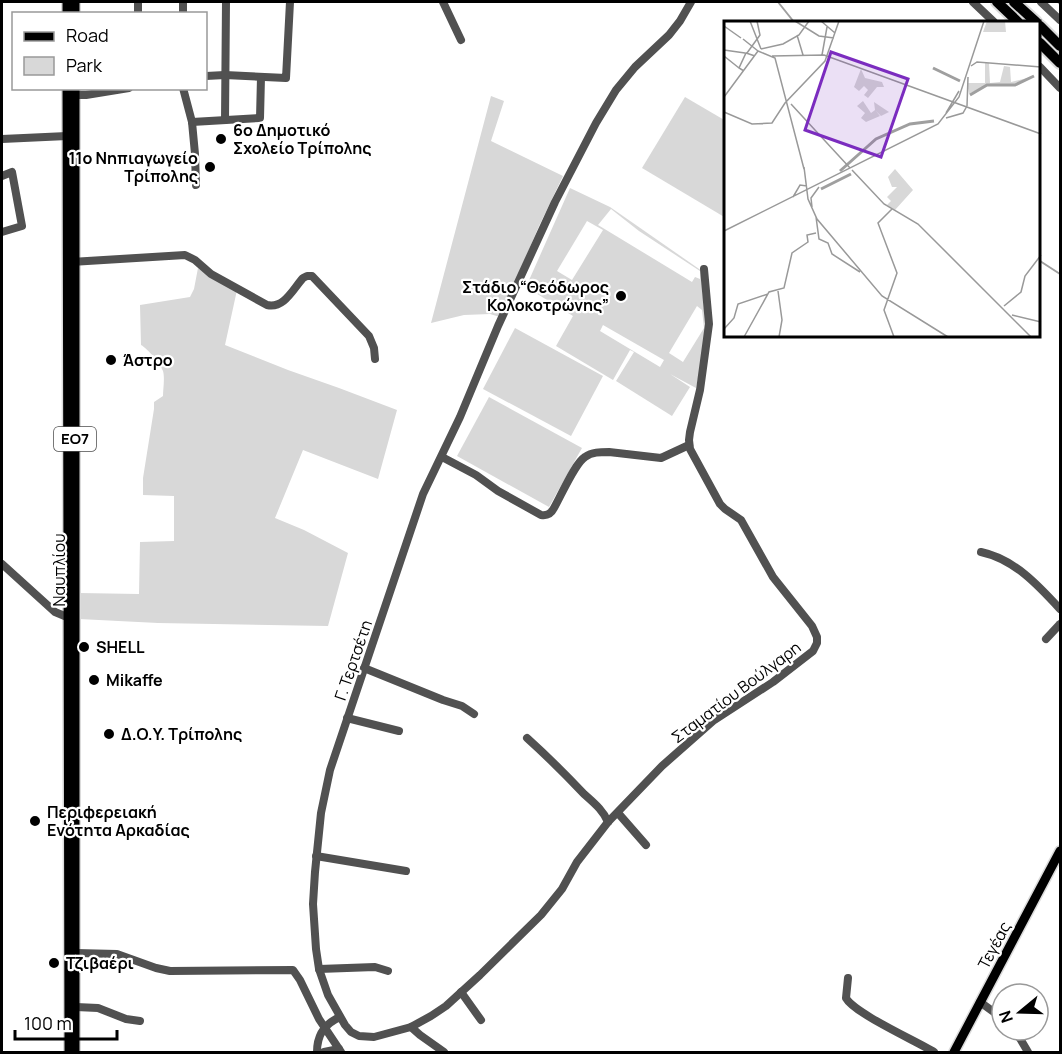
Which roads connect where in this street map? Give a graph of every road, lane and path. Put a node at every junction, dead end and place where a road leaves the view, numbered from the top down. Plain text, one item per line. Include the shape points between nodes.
1 (226, 2) edge
2 (290, 2) edge
3 (443, 2) edge
4 (691, 2) edge
5 (973, 2) edge
6 (997, 2) edge
7 (1014, 2) edge
8 (1041, 2) edge
9 (1060, 20) edge
10 (993, 21) edge
11 (1017, 21) edge
12 (1035, 21) edge
13 (1041, 27) edge
14 (461, 40) dead end
15 (1041, 44) edge
16 (1060, 46) edge
17 (1060, 63) edge
18 (1041, 68) edge
19 (225, 75) junction
20 (207, 76) edge
21 (261, 77) junction
22 (1060, 87) edge
23 (119, 90) edge
24 (184, 90) edge
25 (71, 92) edge
26 (225, 120) junction
27 (192, 122) junction
28 (67, 136) junction
29 (2, 139) edge
30 (2, 176) edge
31 (196, 185) dead end
32 (2, 232) edge
33 (71, 262) junction
34 (704, 269) dead end
35 (375, 359) dead end
36 (689, 445) junction
37 (442, 457) junction
38 (981, 552) dead end
39 (2, 564) edge
40 (1060, 609) edge
41 (71, 617) junction
42 (1060, 624) edge
43 (1046, 639) dead end
44 (364, 668) junction
45 (474, 714) dead end
46 (347, 718) junction
47 (399, 731) dead end
48 (527, 738) dead end
49 (618, 813) junction
50 (608, 822) junction
51 (646, 845) dead end
52 (1060, 851) edge
53 (316, 856) junction
54 (406, 872) dead end
55 (76, 953) junction
56 (319, 969) junction
57 (388, 971) dead end
58 (848, 978) dead end
59 (461, 992) junction
60 (981, 1002) junction
61 (76, 1007) junction
62 (990, 1009) edge
63 (340, 1017) junction
64 (481, 1020) dead end
65 (140, 1021) dead end
66 (411, 1027) junction
67 (324, 1028) junction
68 (340, 1051) edge
69 (74, 1052) edge
70 (318, 1053) edge
71 (324, 1053) edge
72 (444, 1053) edge
73 (934, 1053) edge
74 (954, 1053) edge

1 - 19 street
2 - 21 street via 286,78
3 - 14 street
4 - 37 street, Γ. Τερτσέτη via 669,35 635,67 602,112 555,202
5 - 10 street
6 - 11 highway
7 - 12 highway
8 - 9 street
13 - 16 highway
15 - 17 highway
18 - 22 street
19 - 20 street
19 - 21 street
19 - 26 street
21 - 26 street via 260,118
23 - 25 street via 93,95
24 - 27 street
25 - 28 main road, Ναυπλίου / ΕΟ7
25 - 33 main road, Ναυπλίου / ΕΟ7
26 - 27 street
27 - 31 street
28 - 29 street
28 - 33 main road, Ναυπλίου / ΕΟ7
30 - 32 street via 12,172 22,226
33 - 35 street via 184,255 273,307 282,303 303,278 312,276 369,336
33 - 41 main road, Ναυπλίου / ΕΟ7
34 - 36 street via 709,324
36 - 37 street via 662,458 609,452 589,455 580,461 555,508 545,515
36 - 49 street, Σταματίου Βούλγαρη via 720,504 741,520 773,577 812,626 818,642 813,651 774,682 713,721 662,766
37 - 44 street, Γ. Τερτσέτη via 413,521
38 - 40 street via 1014,566
39 - 41 street via 55,612
41 - 55 main road, Ναυπλίου / ΕΟ7
41 - 69 main road, Ναυπλίου / ΕΟ7
42 - 43 street
44 - 45 street
44 - 46 street, Γ. Τερτσέτη
46 - 47 street
46 - 53 street, Γ. Τερτσέτη via 325,792
48 - 50 street via 598,807
49 - 50 street, Σταματίου Βούλγαρη
49 - 51 street
50 - 59 street, Σταματίου Βούλγαρη via 541,915
52 - 60 main road, Τεγέας
53 - 54 street
53 - 56 street, Γ. Τερτσέτη via 314,904
55 - 61 main road, Ναυπλίου / ΕΟ7
55 - 67 street via 117,954 170,971 290,969 298,976
56 - 57 street via 375,967
56 - 63 street, Γ. Τερτσέτη
58 - 73 street via 848,1002
59 - 64 street
59 - 66 street, Σταματίου Βούλγαρη
60 - 62 street
60 - 74 main road, Τεγέας
61 - 65 street via 98,1008
61 - 69 main road, Ναυπλίου / ΕΟ7
63 - 66 street, Σταματίου Βούλγαρη via 351,1032 368,1038
63 - 67 street
66 - 72 street
67 - 68 street
67 - 70 street
68 - 71 street

